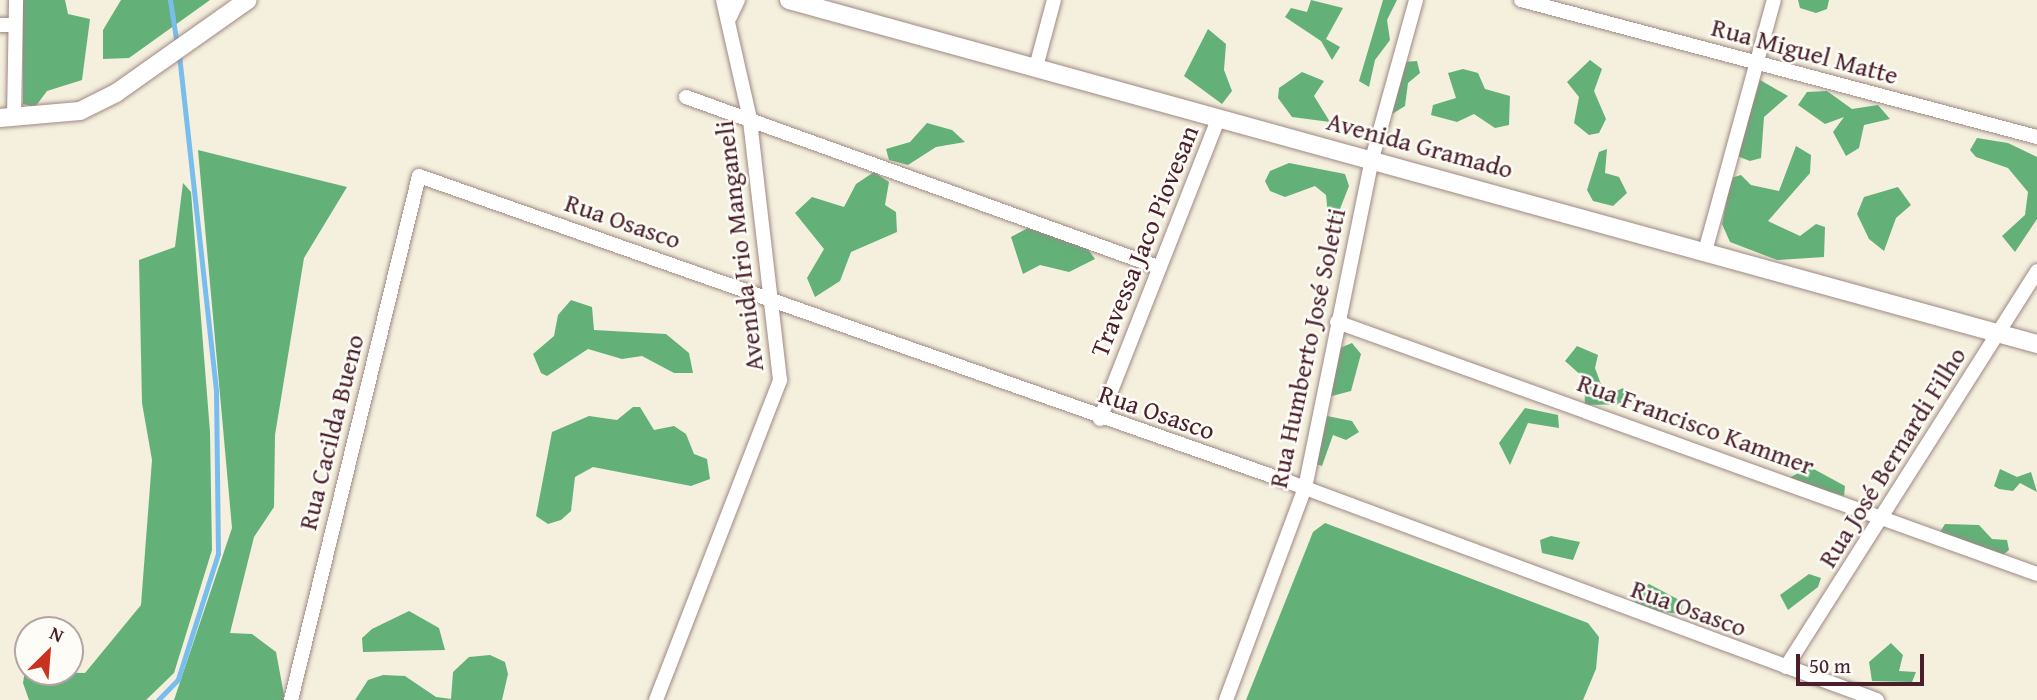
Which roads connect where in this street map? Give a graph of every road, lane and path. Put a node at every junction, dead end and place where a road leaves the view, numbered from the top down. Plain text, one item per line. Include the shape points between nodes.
1 (16, 0) edge
2 (248, 0) edge
3 (723, 0) edge
4 (738, 0) edge
5 (789, 0) edge
6 (1054, 0) edge
7 (1416, 0) edge
8 (1521, 0) edge
9 (1774, 0) edge
10 (730, 17) junction
11 (0, 25) edge
12 (15, 25) junction
13 (1758, 64) junction
14 (1035, 66) junction
15 (686, 97) dead end
16 (7, 118) edge
17 (750, 119) junction
18 (1218, 120) junction
19 (2037, 138) edge
20 (1372, 159) junction
21 (419, 176) joint
22 (1706, 248) junction
23 (1158, 267) junction
24 (2037, 271) edge
25 (772, 298) junction
26 (1337, 322) junction
27 (2000, 333) junction
28 (2037, 344) edge
29 (1100, 419) junction
30 (1305, 488) junction
31 (1885, 517) junction
32 (2037, 574) edge
33 (1786, 667) junction
34 (291, 700) edge
35 (656, 700) edge
36 (1226, 700) edge
37 (1877, 700) edge

1 - 12 street
2 - 16 street via 188,45 80,111
3 - 10 street, Avenida Irio Manganeli
4 - 10 street
5 - 14 street, Avenida Gramado
6 - 14 street
7 - 20 street, Rua Humberto José Soletti
8 - 13 street, Rua Miguel Matte
9 - 13 street
10 - 17 street, Avenida Irio Manganeli
11 - 12 street
12 - 16 street
13 - 19 street, Rua Miguel Matte
13 - 22 street
14 - 18 street, Avenida Gramado
15 - 17 street
17 - 23 street
17 - 25 street, Avenida Irio Manganeli
18 - 20 street, Avenida Gramado
18 - 23 street, Travessa Jaco Piovesan
20 - 22 street, Avenida Gramado
20 - 26 street, Rua Humberto José Soletti
21 - 25 street, Rua Osasco
21 - 34 street, Rua Cacilda Bueno
22 - 27 street, Avenida Gramado
23 - 29 street, Travessa Jaco Piovesan
24 - 27 street, Rua José Bernardi Filho
25 - 29 street, Rua Osasco
25 - 35 street, Avenida Irio Manganeli via 780,380
26 - 30 street, Rua Humberto José Soletti
26 - 31 street, Rua Francisco Kammer
27 - 28 street, Avenida Gramado
27 - 31 street, Rua José Bernardi Filho
29 - 30 street, Rua Osasco
30 - 33 street, Rua Osasco
30 - 36 street, Rua Humberto José Soletti
31 - 32 street, Rua Francisco Kammer
31 - 33 street, Rua José Bernardi Filho
33 - 37 street, Rua Osasco

